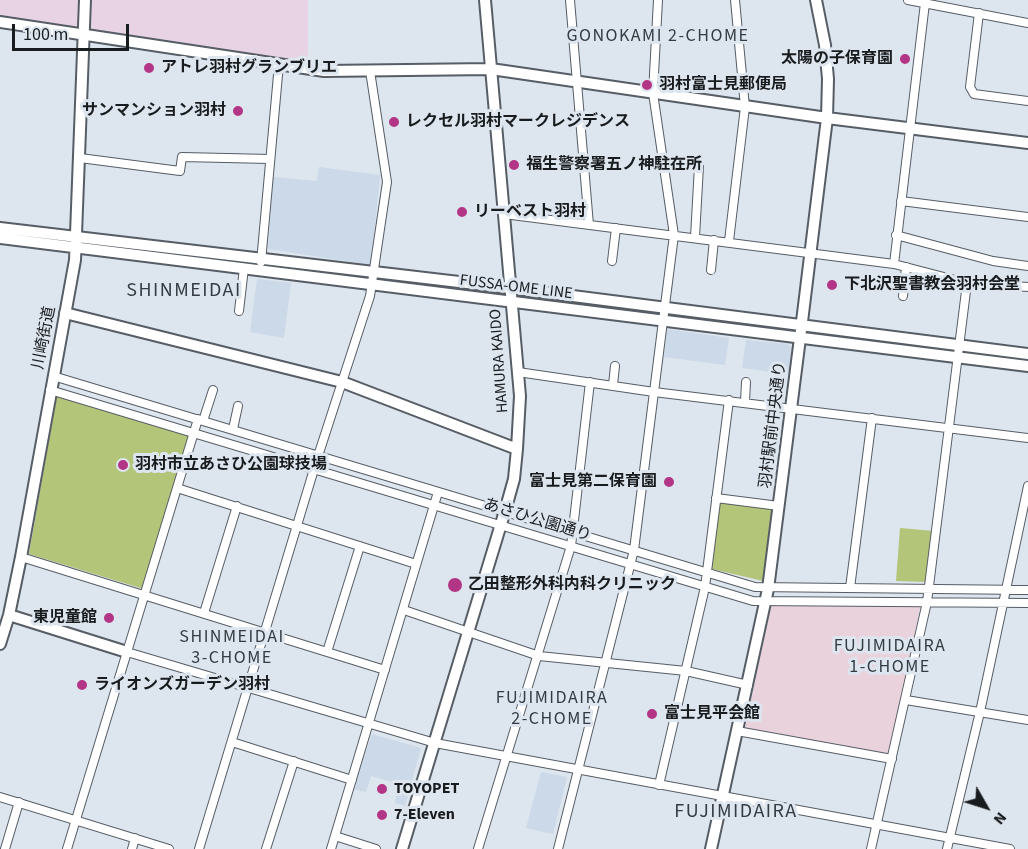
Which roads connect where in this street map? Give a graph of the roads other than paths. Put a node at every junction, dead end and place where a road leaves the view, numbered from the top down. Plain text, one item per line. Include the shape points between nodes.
1 (85, 0) edge
2 (485, 0) edge
3 (570, 0) edge
4 (658, 0) edge
5 (735, 0) edge
6 (816, 0) edge
7 (908, 0) edge
8 (925, 3) junction
9 (944, 3) edge
10 (979, 13) junction
11 (0, 22) edge
12 (1028, 23) edge
13 (84, 34) junction
14 (279, 64) junction
15 (491, 69) junction
16 (370, 71) junction
17 (577, 82) junction
18 (653, 93) junction
19 (1028, 101) edge
20 (746, 106) junction
21 (827, 118) junction
22 (910, 128) junction
23 (1028, 143) edge
24 (81, 158) junction
25 (270, 159) junction
26 (664, 166) junction
27 (901, 201) junction
28 (504, 214) junction
29 (1028, 217) edge
30 (590, 225) junction
31 (0, 228) edge
32 (616, 228) junction
33 (674, 235) junction
34 (896, 235) junction
35 (695, 237) junction
36 (0, 238) edge
37 (714, 240) junction
38 (729, 241) junction
39 (77, 242) junction
40 (810, 252) junction
41 (612, 261) dead end
42 (894, 264) junction
43 (261, 265) junction
44 (1028, 266) edge
45 (244, 267) junction
46 (906, 267) junction
47 (711, 270) dead end
48 (373, 279) junction
49 (967, 283) junction
50 (1028, 287) edge
51 (510, 288) junction
52 (903, 296) dead end
53 (511, 303) junction
54 (239, 311) dead end
55 (65, 313) junction
56 (664, 315) junction
57 (801, 326) junction
58 (800, 338) junction
59 (959, 345) junction
60 (1028, 354) edge
61 (958, 357) junction
62 (615, 366) dead end
63 (1028, 366) edge
64 (518, 372) junction
65 (53, 376) junction
66 (342, 382) junction
67 (590, 382) junction
68 (746, 382) dead end
69 (613, 385) junction
70 (50, 390) junction
71 (213, 390) dead end
72 (654, 392) junction
73 (729, 400) junction
74 (744, 402) junction
75 (238, 406) dead end
76 (791, 408) junction
77 (872, 418) junction
78 (200, 420) junction
79 (949, 428) junction
80 (233, 429) junction
81 (194, 433) junction
82 (1028, 438) edge
83 (517, 449) junction
84 (318, 456) junction
85 (315, 469) junction
86 (1028, 486) edge
87 (177, 488) junction
88 (438, 492) junction
89 (716, 498) junction
90 (434, 505) junction
91 (237, 506) junction
92 (779, 506) junction
93 (505, 512) junction
94 (502, 524) junction
95 (298, 526) junction
96 (573, 532) junction
97 (360, 546) junction
98 (571, 546) junction
99 (634, 550) junction
100 (21, 557) junction
101 (416, 564) junction
102 (631, 564) junction
103 (706, 572) junction
104 (705, 586) junction
105 (850, 588) junction
106 (768, 589) junction
107 (928, 589) junction
108 (1005, 589) junction
109 (1028, 590) edge
110 (145, 596) junction
111 (766, 602) junction
112 (927, 603) junction
113 (1002, 603) junction
114 (1028, 603) edge
115 (404, 610) junction
116 (5, 614) edge
117 (204, 614) junction
118 (470, 632) junction
119 (265, 633) junction
120 (0, 644) edge
121 (127, 652) junction
122 (327, 652) junction
123 (539, 656) junction
124 (607, 662) junction
125 (385, 670) junction
126 (686, 671) junction
127 (748, 685) junction
128 (248, 688) junction
129 (906, 700) junction
130 (980, 712) junction
131 (1028, 720) edge
132 (369, 724) junction
133 (737, 732) junction
134 (232, 742) junction
135 (435, 743) junction
136 (506, 758) junction
137 (892, 759) junction
138 (294, 761) junction
139 (579, 770) junction
140 (352, 780) junction
141 (659, 784) junction
142 (0, 797) edge
143 (722, 798) junction
144 (19, 802) junction
145 (76, 819) junction
146 (876, 825) junction
147 (335, 836) junction
148 (949, 837) junction
149 (135, 838) junction
150 (5, 849) edge
151 (67, 849) edge
152 (132, 849) edge
153 (169, 849) edge
154 (199, 849) edge
155 (266, 849) edge
156 (331, 849) edge
157 (376, 849) edge
158 (402, 849) edge
159 (478, 849) edge
160 (558, 849) edge
161 (711, 849) edge
162 (871, 849) edge
163 (947, 849) edge
164 (1010, 849) edge

1 - 13 street, 川崎街道
2 - 15 street, HAMURA KAIDO
3 - 17 street
4 - 18 street
5 - 20 street
6 - 21 street, 羽村駅前中央通り via 825,45
7 - 8 street
8 - 9 street
8 - 22 street
9 - 10 street
10 - 12 street
10 - 19 street via 970,87 974,94
11 - 13 street
13 - 14 street
13 - 24 street, 川崎街道
14 - 16 street via 331,72
14 - 25 street
15 - 16 street
15 - 17 street
15 - 28 street, HAMURA KAIDO
16 - 48 street via 387,176
17 - 18 street
17 - 30 street
18 - 20 street
18 - 26 street
20 - 21 street
20 - 38 street
21 - 22 street
21 - 40 street, 羽村駅前中央通り
22 - 23 street
22 - 27 street
24 - 25 street via 180,171 182,157
24 - 39 street, 川崎街道
25 - 43 street
26 - 33 street
26 - 35 street via 699,166
27 - 29 street
27 - 34 street
28 - 30 street
28 - 51 street, HAMURA KAIDO
30 - 32 street
31 - 39 street, FUSSA-OME LINE
32 - 33 street
32 - 41 street
33 - 35 street
33 - 56 street
34 - 42 street
34 - 44 street via 993,261
35 - 37 street
36 - 39 street, FUSSA-OME LINE
37 - 38 street
37 - 47 street
38 - 40 street
39 - 43 street, FUSSA-OME LINE
39 - 45 street, FUSSA-OME LINE
39 - 55 street, 川崎街道
40 - 42 street
40 - 57 street, 羽村駅前中央通り
42 - 46 street
43 - 45 street, FUSSA-OME LINE
43 - 48 street, FUSSA-OME LINE
45 - 54 street
46 - 49 street
46 - 52 street
48 - 51 street, FUSSA-OME LINE
48 - 53 street, FUSSA-OME LINE
48 - 66 street
49 - 50 street
49 - 59 street
51 - 53 street, HAMURA KAIDO
51 - 56 street, FUSSA-OME LINE
53 - 56 street, FUSSA-OME LINE
53 - 64 street, HAMURA KAIDO
55 - 65 street, 川崎街道
55 - 66 street
56 - 57 street, FUSSA-OME LINE
56 - 58 street, FUSSA-OME LINE
56 - 72 street
57 - 58 street, 羽村駅前中央通り
57 - 59 street, FUSSA-OME LINE
58 - 61 street, FUSSA-OME LINE
58 - 76 street, 羽村駅前中央通り
59 - 60 street, FUSSA-OME LINE
59 - 61 street
61 - 63 street, FUSSA-OME LINE
61 - 79 street
62 - 69 street
64 - 67 street
64 - 83 street, HAMURA KAIDO
65 - 70 street, 川崎街道
65 - 78 street, あさひ公園通り
66 - 83 street
66 - 84 street
67 - 69 street
67 - 96 street
68 - 74 street
69 - 72 street
70 - 81 street, あさひ公園通り
70 - 100 street, 川崎街道
71 - 78 street
72 - 73 street
72 - 99 street
73 - 74 street
73 - 89 street
74 - 76 street
75 - 80 street
76 - 77 street
76 - 92 street, 羽村駅前中央通り
77 - 79 street
77 - 105 street
78 - 80 street, あさひ公園通り
78 - 81 street
79 - 82 street
79 - 107 street
80 - 84 street, あさひ公園通り
81 - 85 street, あさひ公園通り
81 - 87 street
83 - 93 street, HAMURA KAIDO
84 - 85 street
84 - 88 street, あさひ公園通り
85 - 90 street, あさひ公園通り
85 - 95 street
86 - 108 street
87 - 91 street
87 - 110 street
88 - 90 street
88 - 93 street, あさひ公園通り
89 - 92 street
89 - 103 street
90 - 94 street, あさひ公園通り
90 - 101 street
91 - 95 street
91 - 117 street
92 - 106 street, 羽村駅前中央通り
93 - 94 street, HAMURA KAIDO
93 - 96 street, あさひ公園通り
94 - 98 street, あさひ公園通り
94 - 118 street, HAMURA KAIDO
95 - 97 street
95 - 119 street
96 - 98 street
96 - 99 street, あさひ公園通り
97 - 101 street
97 - 122 street
98 - 102 street, あさひ公園通り
98 - 123 street
99 - 102 street
99 - 103 street, あさひ公園通り
100 - 110 street
100 - 116 street, 川崎街道
101 - 115 street
102 - 104 street, あさひ公園通り
102 - 124 street
103 - 104 street
103 - 106 street, あさひ公園通り
104 - 111 street, あさひ公園通り
104 - 126 street
105 - 106 street, あさひ公園通り
105 - 107 street, あさひ公園通り
106 - 111 street, 羽村駅前中央通り
107 - 108 street, あさひ公園通り
107 - 112 street
108 - 109 street, あさひ公園通り
108 - 113 street
110 - 117 street
110 - 121 street
111 - 112 street, あさひ公園通り
111 - 127 street, 羽村駅前中央通り
112 - 113 street, あさひ公園通り
112 - 129 street
113 - 114 street, あさひ公園通り
113 - 130 street
115 - 118 street
115 - 125 street
116 - 120 street, 川崎街道
116 - 121 street
117 - 119 street
118 - 123 street
118 - 135 street, HAMURA KAIDO
119 - 122 street
119 - 128 street
121 - 128 street
121 - 145 street
122 - 125 street
123 - 124 street
123 - 136 street
124 - 126 street
124 - 139 street
125 - 132 street
126 - 127 street
126 - 141 street
127 - 133 street, 羽村駅前中央通り
128 - 132 street
128 - 134 street
129 - 130 street
129 - 137 street
130 - 131 street
130 - 148 street
132 - 135 street
132 - 140 street
133 - 137 street
133 - 143 street, 羽村駅前中央通り
134 - 138 street
134 - 154 street
135 - 136 street
135 - 158 street, HAMURA KAIDO
136 - 139 street
136 - 159 street
137 - 146 street
138 - 140 street
138 - 155 street
139 - 141 street
139 - 160 street
140 - 147 street
141 - 143 street
142 - 144 street
143 - 146 street
143 - 161 street, 羽村駅前中央通り
144 - 145 street
144 - 150 street
145 - 149 street
145 - 151 street
146 - 148 street
146 - 162 street
147 - 156 street
147 - 157 street
148 - 163 street
148 - 164 street
149 - 152 street
149 - 153 street

